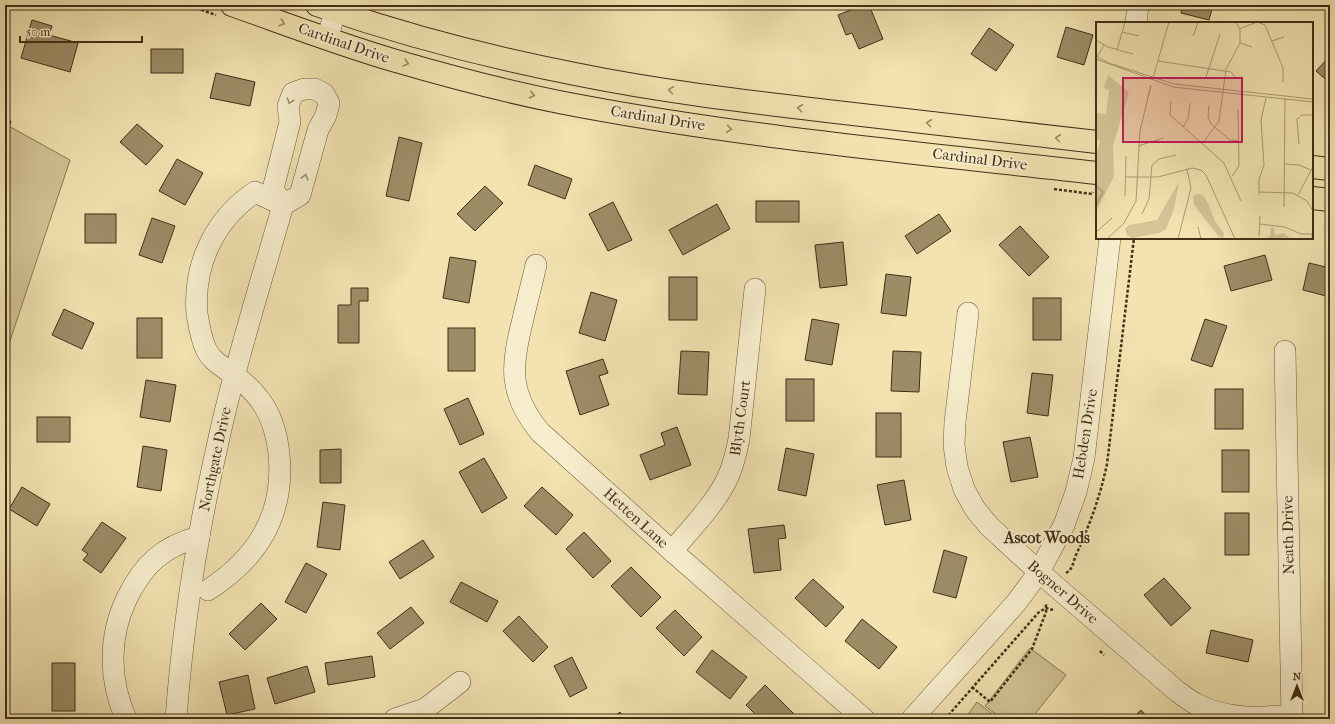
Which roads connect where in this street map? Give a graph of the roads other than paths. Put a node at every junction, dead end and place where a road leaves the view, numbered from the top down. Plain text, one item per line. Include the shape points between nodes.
1 (232, 5) edge
2 (1138, 5) edge
3 (329, 7) edge
4 (1136, 22) edge
5 (328, 38) junction
6 (1096, 142) edge
7 (1313, 167) edge
8 (1330, 169) edge
9 (1096, 173) edge
10 (1313, 198) edge
11 (1330, 200) edge
12 (283, 205) junction
13 (1110, 239) edge
14 (536, 265) dead end
15 (755, 289) dead end
16 (968, 313) dead end
17 (1285, 351) dead end
18 (234, 375) junction
19 (199, 537) junction
20 (672, 551) junction
21 (1039, 572) junction
22 (208, 590) dead end
23 (460, 682) dead end
24 (1292, 717) edge
25 (126, 719) edge
26 (176, 719) edge
27 (395, 719) edge
28 (864, 719) edge
29 (912, 719) edge

1 -> 5 main road, Cardinal Drive
2 - 4 street
3 - 5 street
6 -> 3 main road, Cardinal Drive via 755,102 576,75 473,52 400,32
5 -> 9 main road, Cardinal Drive via 462,79 649,118 803,139
7 - 8 main road
10 - 11 main road
12 -> 12 street via 300,195 318,130 326,115 329,104 324,94 315,89 293,93 288,106 290,122 273,189
12 - 18 street, Northgate Drive
12 - 18 street via 255,192 229,214 216,231 204,255 198,276 198,325 206,349 212,358
13 - 21 street, Hebden Drive via 1084,458 1076,492 1064,525
14 - 20 street, Hetten Lane via 516,348 514,367 516,386 522,404 540,432
15 - 20 street, Blyth Court via 739,440 734,461 717,496
16 - 21 street, Bogner Drive via 955,422 954,445 957,467 964,489 975,509 989,526
17 - 24 street, Neath Drive
18 - 19 street, Northgate Drive
18 - 22 street via 261,401 273,422 278,441 279,490 274,514 258,544 243,563
19 - 25 street via 170,548 147,566 135,581 123,607 113,647 113,670 116,693
19 - 26 street, Northgate Drive via 188,602
20 - 28 street, Hetten Lane
21 - 24 street, Bogner Drive via 1178,692 1196,704 1236,717
21 - 29 street, Hebden Drive via 1016,603
23 - 27 street via 426,709

